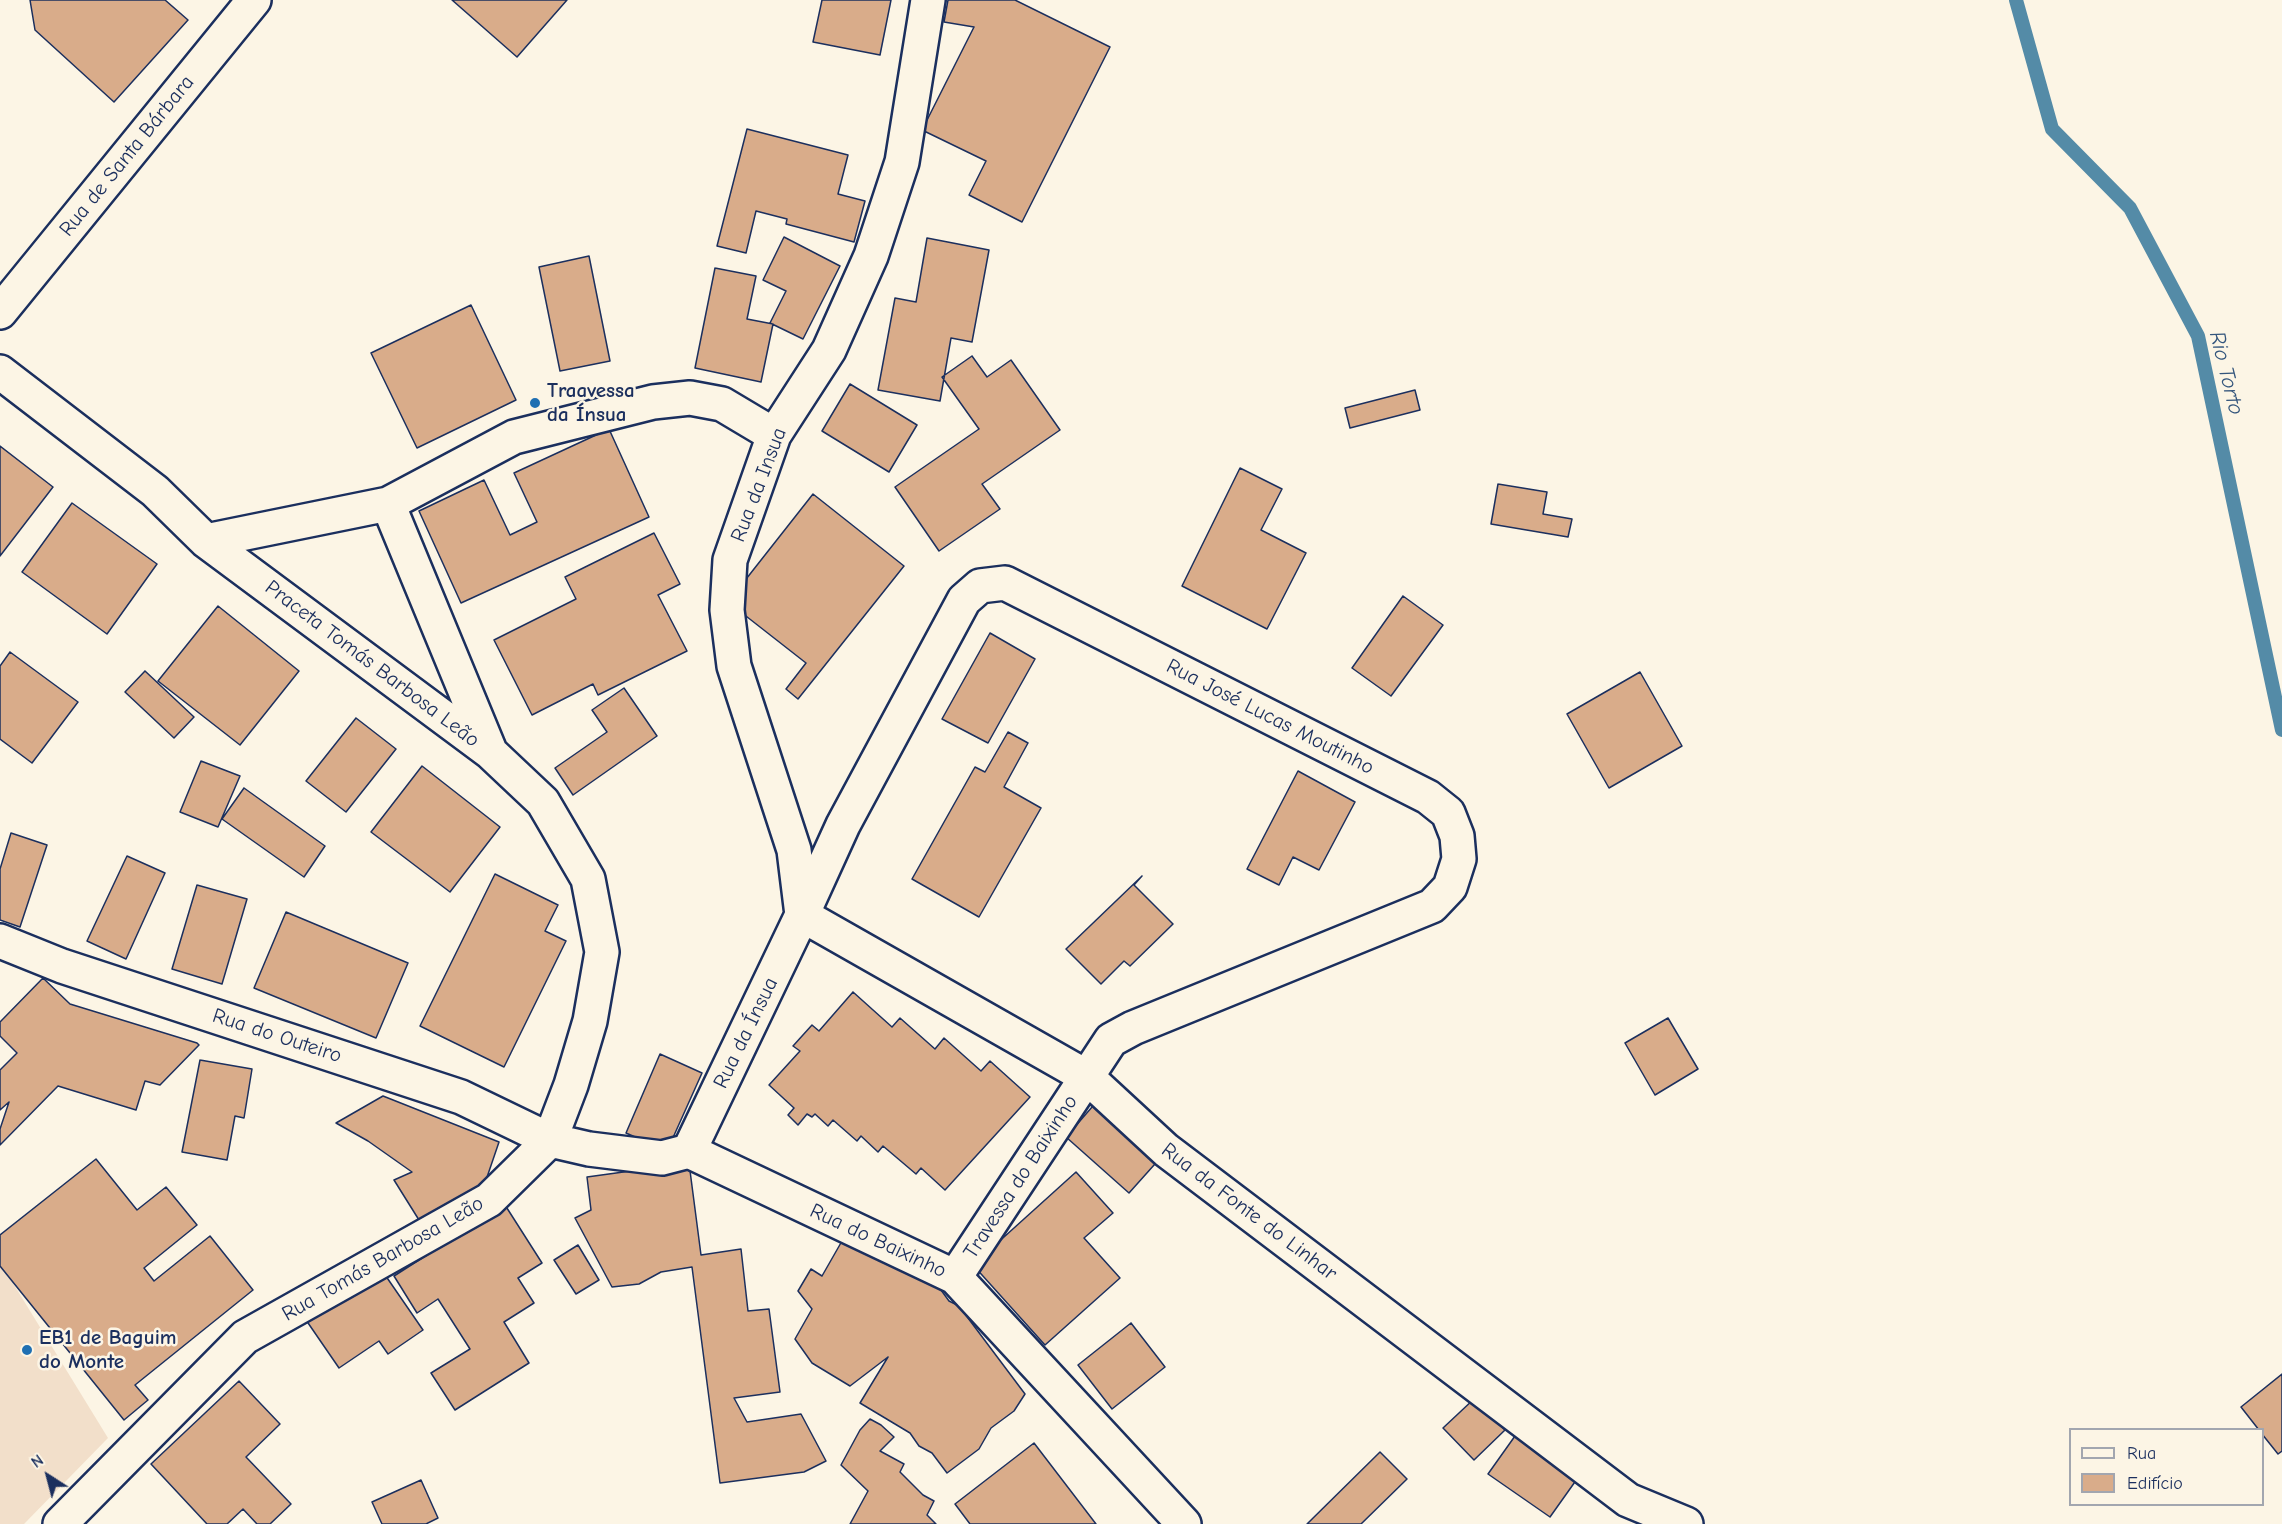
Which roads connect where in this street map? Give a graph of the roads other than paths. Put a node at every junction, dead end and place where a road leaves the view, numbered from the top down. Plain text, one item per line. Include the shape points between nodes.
1 (254, 0) edge
2 (928, 0) edge
3 (0, 312) edge
4 (0, 372) edge
5 (774, 435) junction
6 (387, 504) junction
7 (206, 541) junction
8 (490, 752) junction
9 (802, 915) junction
10 (0, 941) edge
11 (1087, 1077) junction
12 (550, 1140) junction
13 (689, 1151) junction
14 (955, 1277) junction
15 (60, 1524) edge
16 (1184, 1524) edge
17 (1686, 1524) edge

1 - 3 street, Rua de Santa Bárbara
2 - 5 street, Rua da Insua via 902,162 871,256 829,350
4 - 7 street, Praceta Tomás Barbosa Leão via 155,491
5 - 6 street via 722,404 690,398 653,402 514,437
5 - 9 street, Rua da Insua via 730,560 727,610 734,666 794,850
6 - 7 street
6 - 8 street, Praceta Tomás Barbosa Leão
7 - 8 street, Praceta Tomás Barbosa Leão
8 - 12 street, Rua Tomás Barbosa Leão via 543,802 569,844 588,879 602,952 590,1021
9 - 11 street, Rua da Fonte do Linhar
9 - 11 street, Rua José Lucas Moutinho via 843,825 963,600 980,586 1005,583 1428,797 1448,813 1457,836 1459,859 1450,887 1432,906 1133,1028 1111,1040
9 - 13 street, Rua da Ínsua
10 - 12 street, Rua do Outeiro via 62,966 461,1097
11 - 14 street, Travessa do Baixinho
11 - 17 street, Rua da Fonte do Linhar via 1166,1150 1628,1500
12 - 13 street via 662,1158
12 - 15 street, Rua Tomás Barbosa Leão via 489,1200 245,1337
13 - 14 street, Rua do Baixinho
14 - 16 street, Rua do Baixinho

